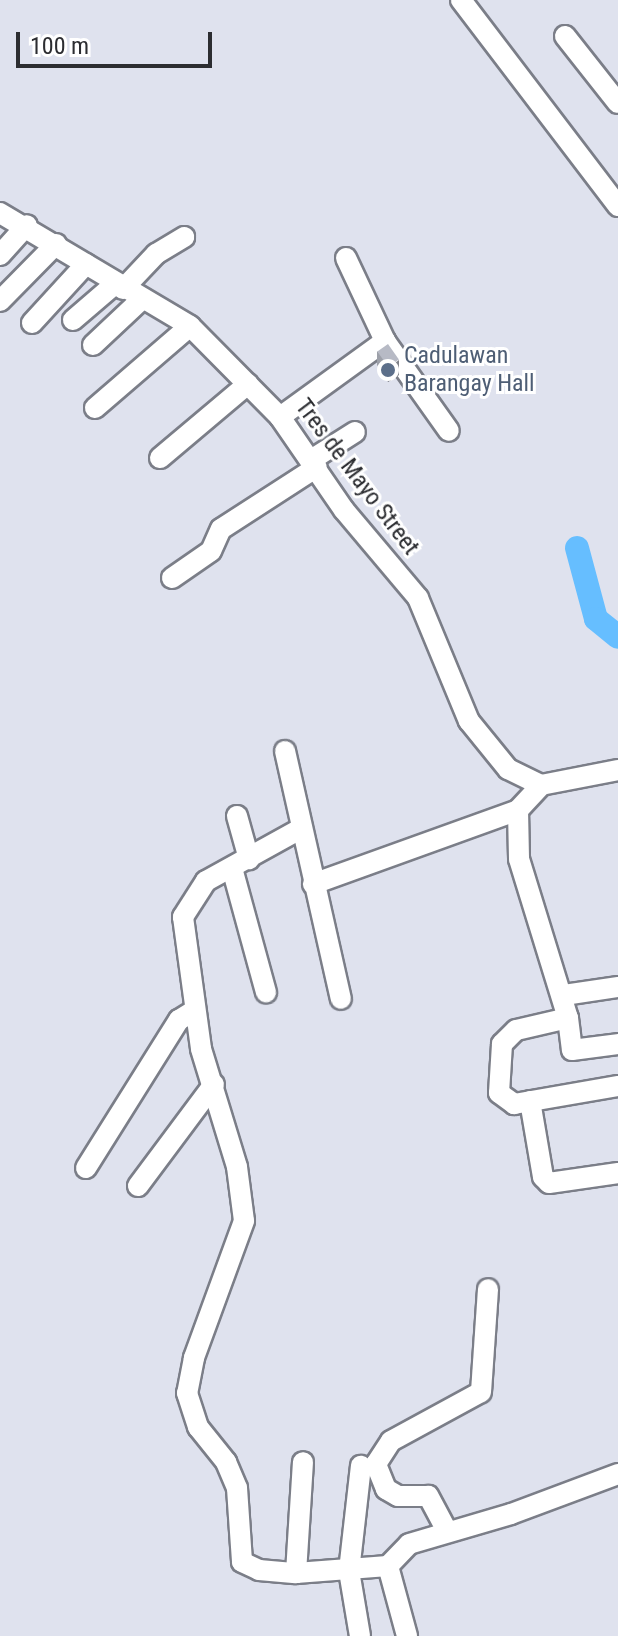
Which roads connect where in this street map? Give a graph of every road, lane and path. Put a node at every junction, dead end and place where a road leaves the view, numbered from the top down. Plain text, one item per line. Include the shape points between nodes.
1 (461, 0) edge
2 (565, 36) dead end
3 (618, 103) edge
4 (618, 171) edge
5 (601, 184) junction
6 (618, 206) edge
7 (0, 213) edge
8 (27, 225) junction
9 (184, 237) dead end
10 (56, 244) junction
11 (0, 255) edge
12 (346, 258) dead end
13 (86, 264) junction
14 (119, 286) junction
15 (142, 299) junction
16 (0, 301) edge
17 (73, 320) dead end
18 (32, 323) dead end
19 (190, 326) junction
20 (385, 341) junction
21 (93, 345) dead end
22 (248, 384) junction
23 (95, 408) dead end
24 (280, 417) junction
25 (449, 431) dead end
26 (355, 432) dead end
27 (160, 458) dead end
28 (314, 464) junction
29 (172, 578) dead end
30 (285, 751) dead end
31 (618, 770) edge
32 (541, 785) junction
33 (518, 810) junction
34 (237, 816) dead end
35 (302, 828) junction
36 (241, 863) junction
37 (313, 884) junction
38 (618, 987) edge
39 (266, 992) dead end
40 (564, 995) junction
41 (341, 999) dead end
42 (195, 1010) junction
43 (568, 1018) junction
44 (618, 1044) edge
45 (214, 1084) junction
46 (618, 1086) edge
47 (530, 1101) junction
48 (86, 1168) dead end
49 (618, 1173) edge
50 (138, 1186) dead end
51 (488, 1289) dead end
52 (303, 1462) dead end
53 (361, 1466) dead end
54 (618, 1474) edge
55 (447, 1531) junction
56 (388, 1566) junction
57 (349, 1571) junction
58 (296, 1573) junction
59 (360, 1636) edge
60 (407, 1636) edge

1 - 5 street
2 - 3 street
4 - 5 street
5 - 6 street
7 - 8 street, Tres de Mayo Street
8 - 10 street, Tres de Mayo Street
8 - 11 street
9 - 14 street
10 - 13 street, Tres de Mayo Street
10 - 16 street
12 - 20 street
13 - 14 street, Tres de Mayo Street
13 - 18 street
14 - 15 street, Tres de Mayo Street
14 - 17 street
15 - 19 street, Tres de Mayo Street
15 - 21 street
19 - 22 street, Tres de Mayo Street
19 - 23 street
20 - 24 street
20 - 25 street
22 - 24 street, Tres de Mayo Street
22 - 27 street
24 - 28 street, Tres de Mayo Street
26 - 28 street
28 - 29 street via 221,529 211,551
28 - 32 street, Tres de Mayo Street via 344,510 418,598 469,721 508,769
30 - 35 street
31 - 32 street
32 - 33 street
33 - 37 street
33 - 40 street via 519,859
34 - 36 street
35 - 36 street
35 - 37 street
36 - 39 street
36 - 42 street via 206,881 183,917
37 - 41 street
38 - 40 street
40 - 43 street
42 - 45 street
42 - 48 street via 179,1020
43 - 44 street via 572,1050
43 - 47 street via 516,1030 502,1044 499,1093 514,1104
45 - 50 street
45 - 58 street via 237,1167 244,1221 194,1358 187,1393 198,1427 226,1462 237,1488 242,1562 251,1569
46 - 47 street
47 - 49 street via 543,1177 549,1183
51 - 55 street via 481,1392 391,1441 376,1464 386,1489 398,1496 428,1496
52 - 58 street
53 - 57 street
54 - 55 street via 511,1514
55 - 56 street via 409,1544
56 - 57 street
56 - 60 street
57 - 58 street
57 - 59 street

